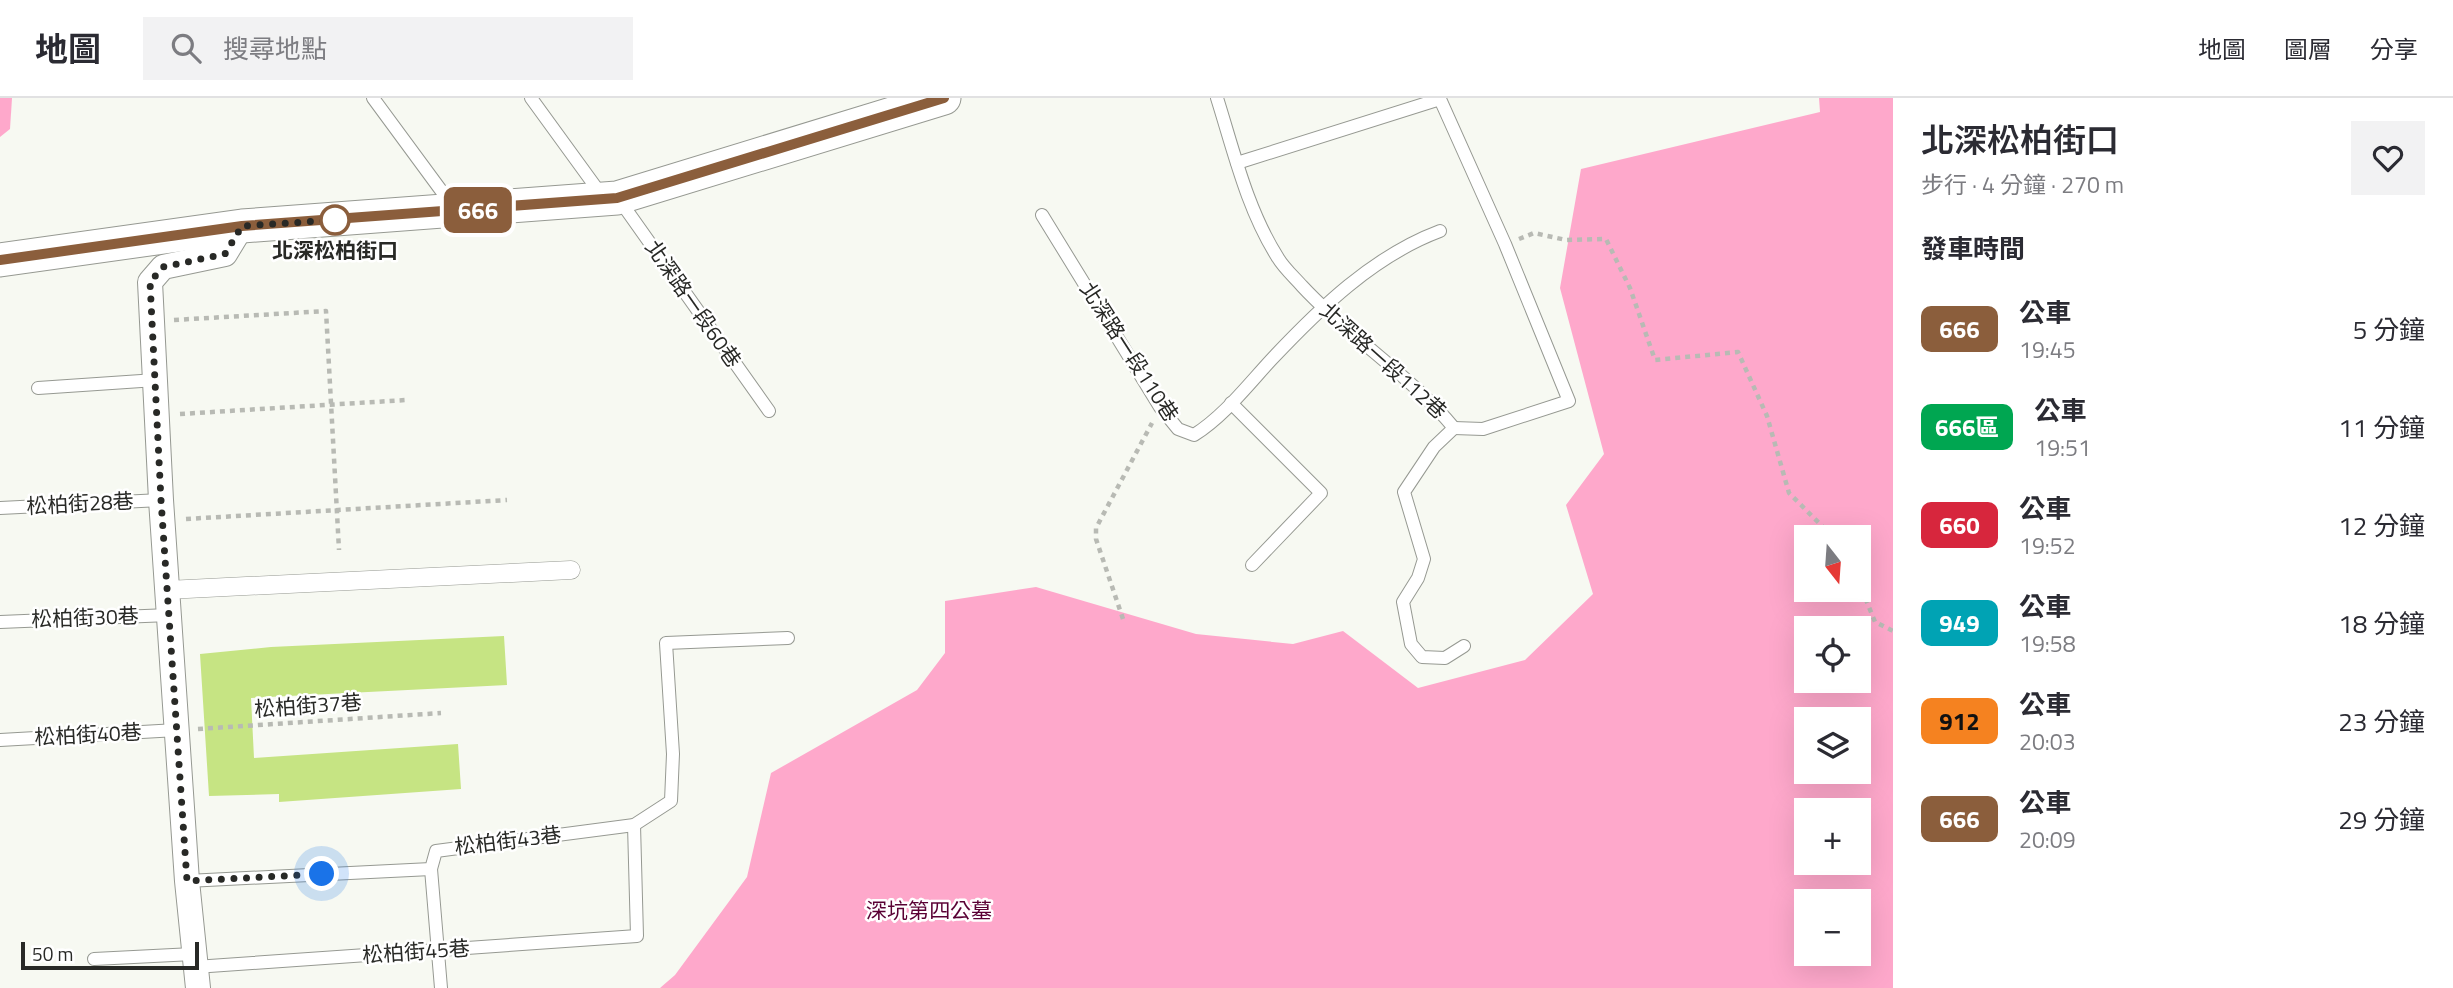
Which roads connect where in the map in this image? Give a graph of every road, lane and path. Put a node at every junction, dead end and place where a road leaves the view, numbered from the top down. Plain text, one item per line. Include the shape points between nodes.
1 (373, 98) edge
2 (531, 98) edge
3 (944, 98) edge
4 (1217, 98) edge
5 (1440, 99) edge
6 (900, 105) edge
7 (1237, 163) junction
8 (611, 198) junction
9 (457, 212) junction
10 (1042, 215) dead end
11 (242, 226) junction
12 (1440, 231) dead end
13 (1505, 244) junction
14 (0, 260) edge
15 (1321, 307) junction
16 (152, 322) junction
17 (156, 380) junction
18 (38, 388) dead end
19 (406, 400) dead end
20 (1231, 403) junction
21 (331, 405) junction
22 (1160, 407) junction
23 (769, 411) dead end
24 (157, 415) junction
25 (1454, 428) junction
26 (507, 500) dead end
27 (0, 508) edge
28 (337, 510) junction
29 (162, 511) junction
30 (1821, 525) edge
31 (340, 550) dead end
32 (1252, 565) dead end
33 (571, 570) dead end
34 (167, 590) junction
35 (1867, 602) edge
36 (169, 615) junction
37 (1124, 619) dead end
38 (0, 622) edge
39 (1893, 631) edge
40 (788, 638) dead end
41 (1464, 646) dead end
42 (440, 713) dead end
43 (177, 730) junction
44 (0, 740) edge
45 (634, 825) junction
46 (431, 869) junction
47 (187, 881) junction
48 (438, 951) junction
49 (94, 959) dead end
50 (195, 970) edge
51 (441, 988) edge

1 - 9 lane
2 - 8 lane, 北深路一段60巷
3 - 6 main road
4 - 7 lane, 北深路一段112巷
5 - 7 lane
5 - 13 lane
6 - 8 main road
7 - 15 lane, 北深路一段112巷 via 1253,210 1279,259
8 - 9 main road
8 - 23 lane, 北深路一段60巷
9 - 11 main road
10 - 22 lane, 北深路一段110巷
11 - 14 main road
11 - 16 street via 225,254 163,267 150,282
12 - 15 lane, 北深路一段110巷 via 1411,242
13 - 25 lane via 1569,401 1483,429
13 - 30 path via 1534,233 1566,240 1606,239 1630,288 1655,360 1738,352 1767,416 1789,493
15 - 20 lane, 北深路一段110巷
15 - 25 lane, 北深路一段112巷 via 1432,401
16 - 17 street
16 - 21 path via 326,311
17 - 18 lane
17 - 24 street
19 - 21 path
20 - 22 lane, 北深路一段110巷 via 1194,435 1178,429
20 - 32 lane via 1321,493
21 - 24 path
21 - 28 path
22 - 37 path via 1096,528
24 - 29 street
25 - 41 lane, 北深路一段112巷 via 1434,447 1405,492 1424,559 1403,602 1411,644 1422,657 1444,658
26 - 28 path
27 - 29 lane, 松柏街28巷
28 - 29 path
28 - 31 path
29 - 34 street
33 - 34 street
34 - 36 street
35 - 39 path via 1875,622
36 - 38 lane, 松柏街30巷
36 - 43 street
40 - 45 lane via 666,643 671,801
42 - 43 path, 松柏街37巷
43 - 44 lane, 松柏街40巷
43 - 47 street
45 - 46 lane, 松柏街43巷 via 436,851
45 - 48 lane, 松柏街45巷 via 637,936
46 - 47 lane, 松柏街43巷
46 - 48 lane
47 - 50 street
48 - 50 lane, 松柏街45巷
48 - 51 lane
49 - 50 lane, 松柏街45巷

